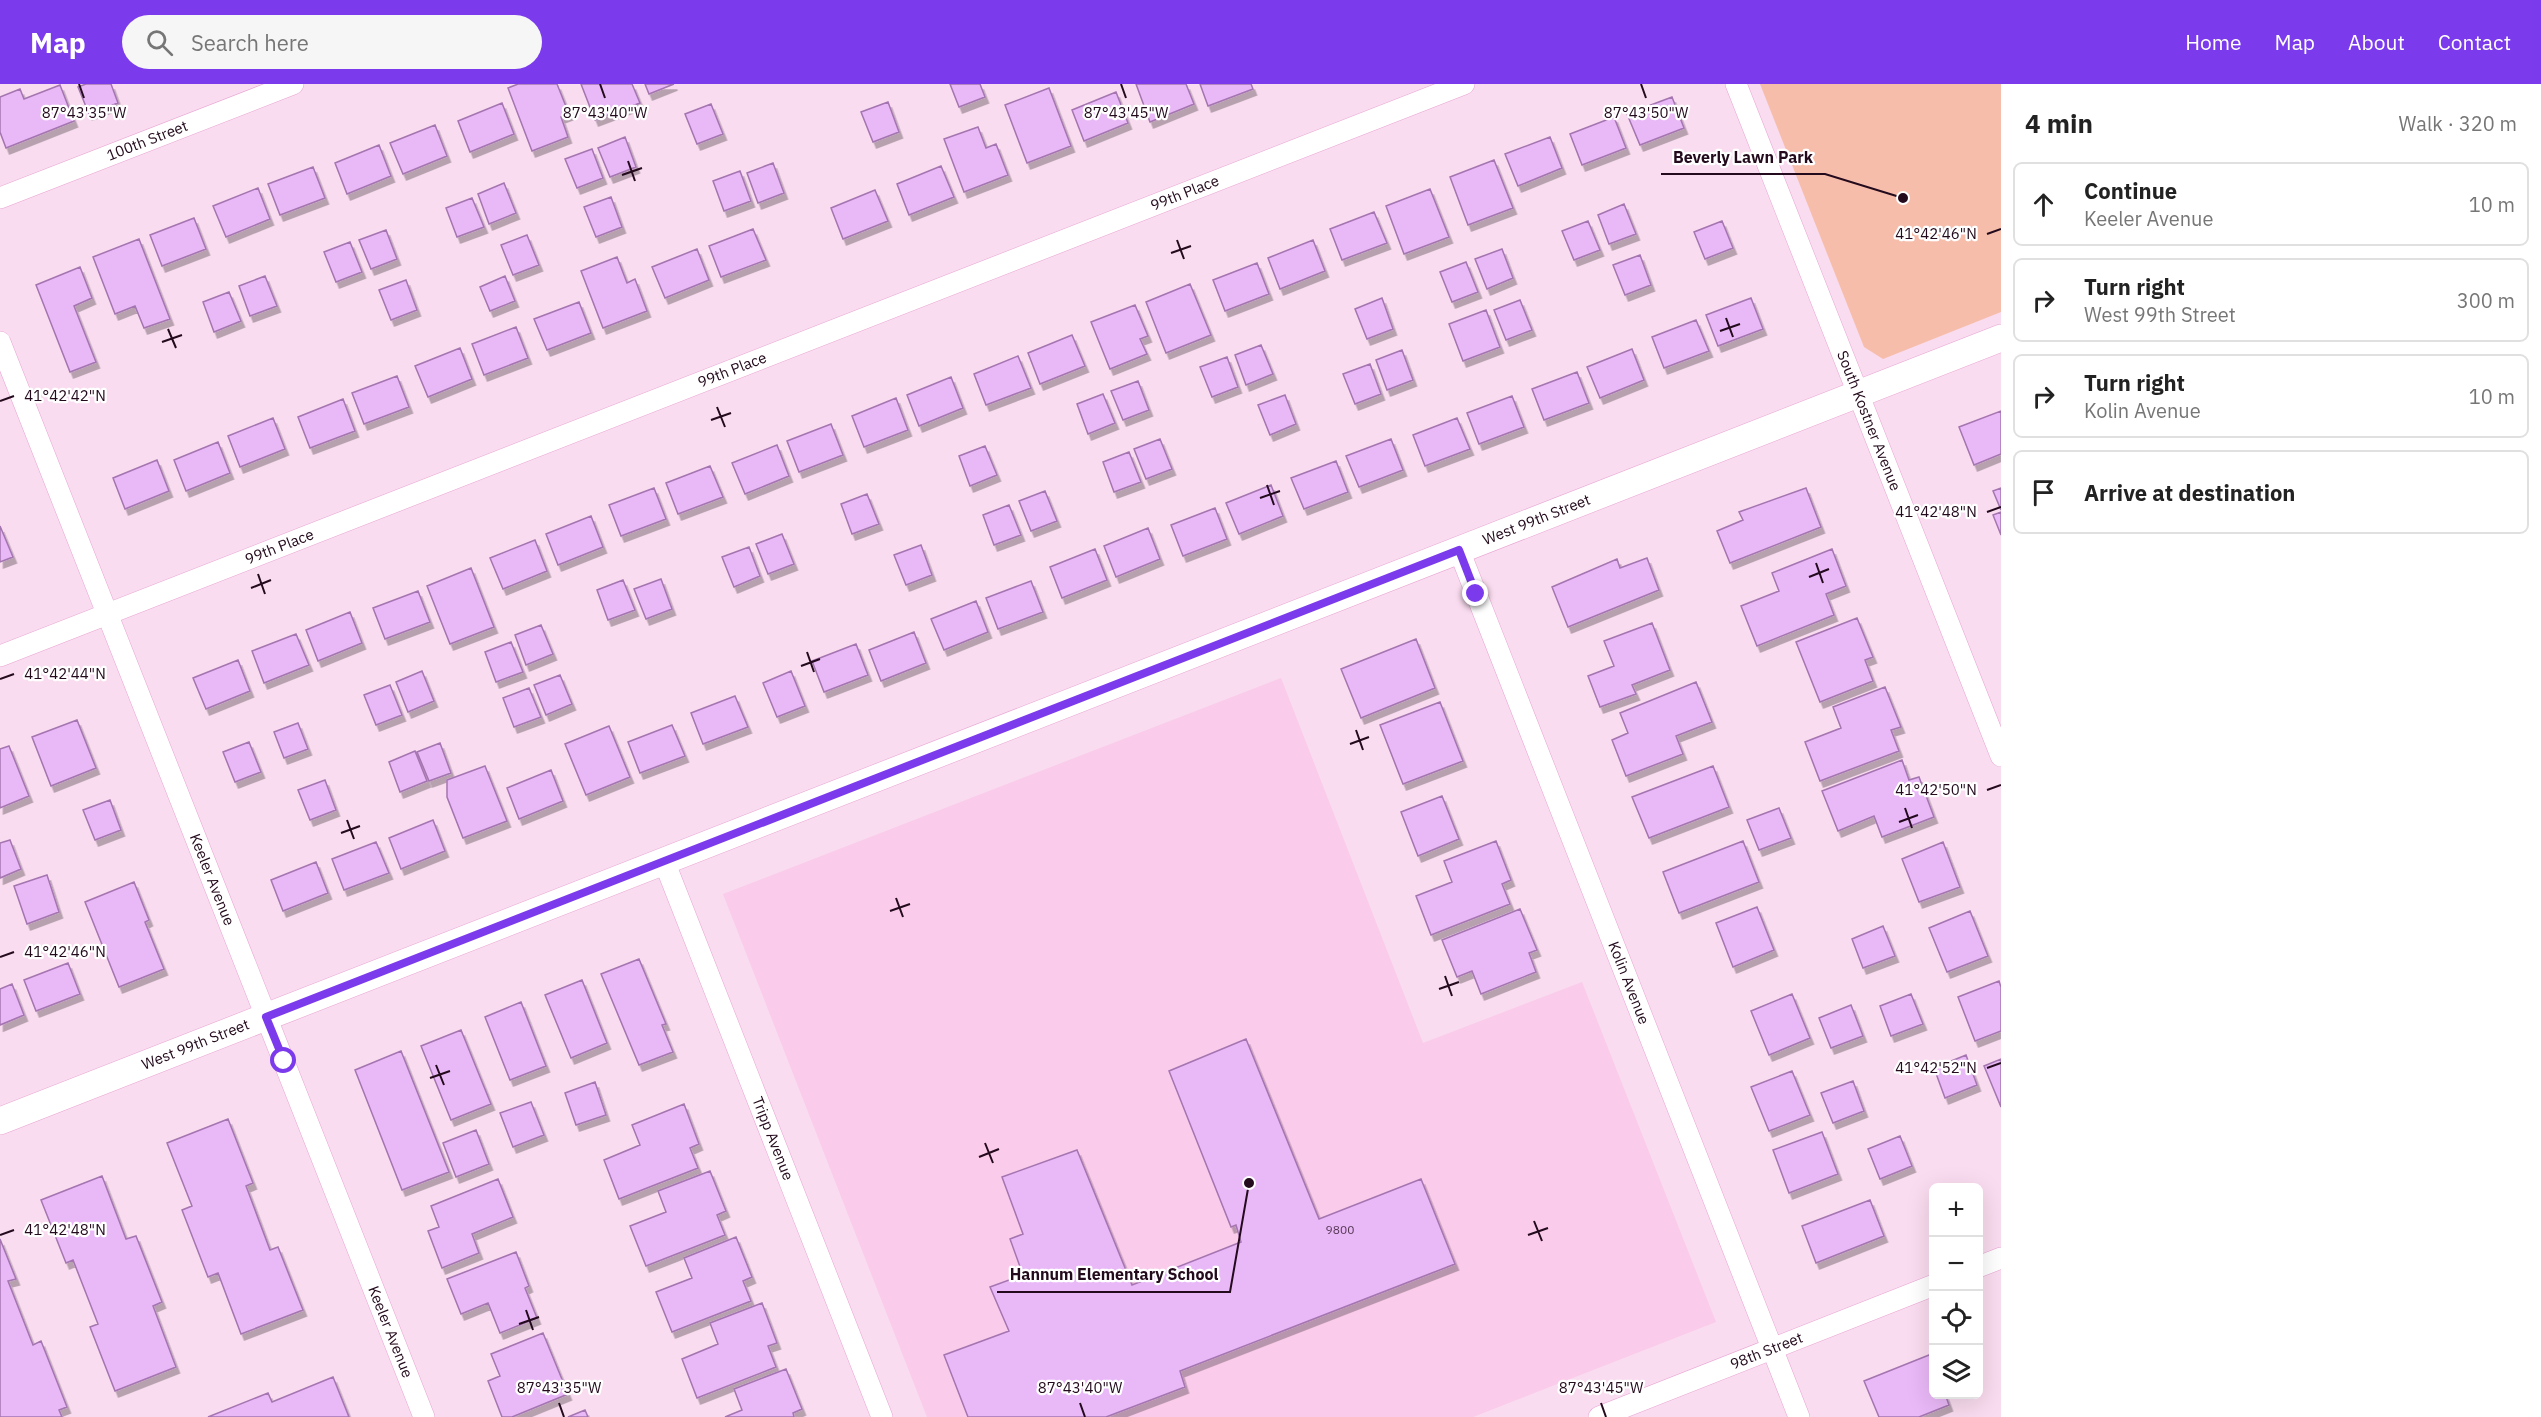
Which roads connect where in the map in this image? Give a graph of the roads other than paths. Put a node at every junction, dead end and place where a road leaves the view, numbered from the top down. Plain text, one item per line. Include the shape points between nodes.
1 (293, 84) edge
2 (1464, 84) edge
3 (1736, 84) edge
4 (0, 198) edge
5 (2001, 338) edge
6 (0, 342) edge
7 (1858, 394) junction
8 (1459, 550) junction
9 (107, 614) junction
10 (0, 656) edge
11 (2001, 756) edge
12 (664, 861) junction
13 (266, 1017) junction
14 (0, 1121) edge
15 (2001, 1258) edge
16 (1983, 1265) edge
17 (1929, 1287) edge
18 (1773, 1349) junction
19 (424, 1417) edge
20 (882, 1417) edge
21 (1599, 1417) edge
22 (1799, 1417) edge

1 - 4 street, 100th Street
2 - 9 street, 99th Place
3 - 7 street, South Kostner Avenue
5 - 7 street, West 99th Street
6 - 9 street, Keeler Avenue
7 - 8 street, West 99th Street
7 - 11 street, South Kostner Avenue
8 - 12 street, West 99th Street
8 - 18 street, Kolin Avenue
9 - 10 street, 99th Place
9 - 13 street, Keeler Avenue
12 - 13 street, West 99th Street
12 - 20 street, Tripp Avenue
13 - 14 street, West 99th Street
13 - 19 street, Keeler Avenue
15 - 16 street
17 - 18 street, 98th Street
18 - 21 street, 98th Street
18 - 22 street, Kolin Avenue

